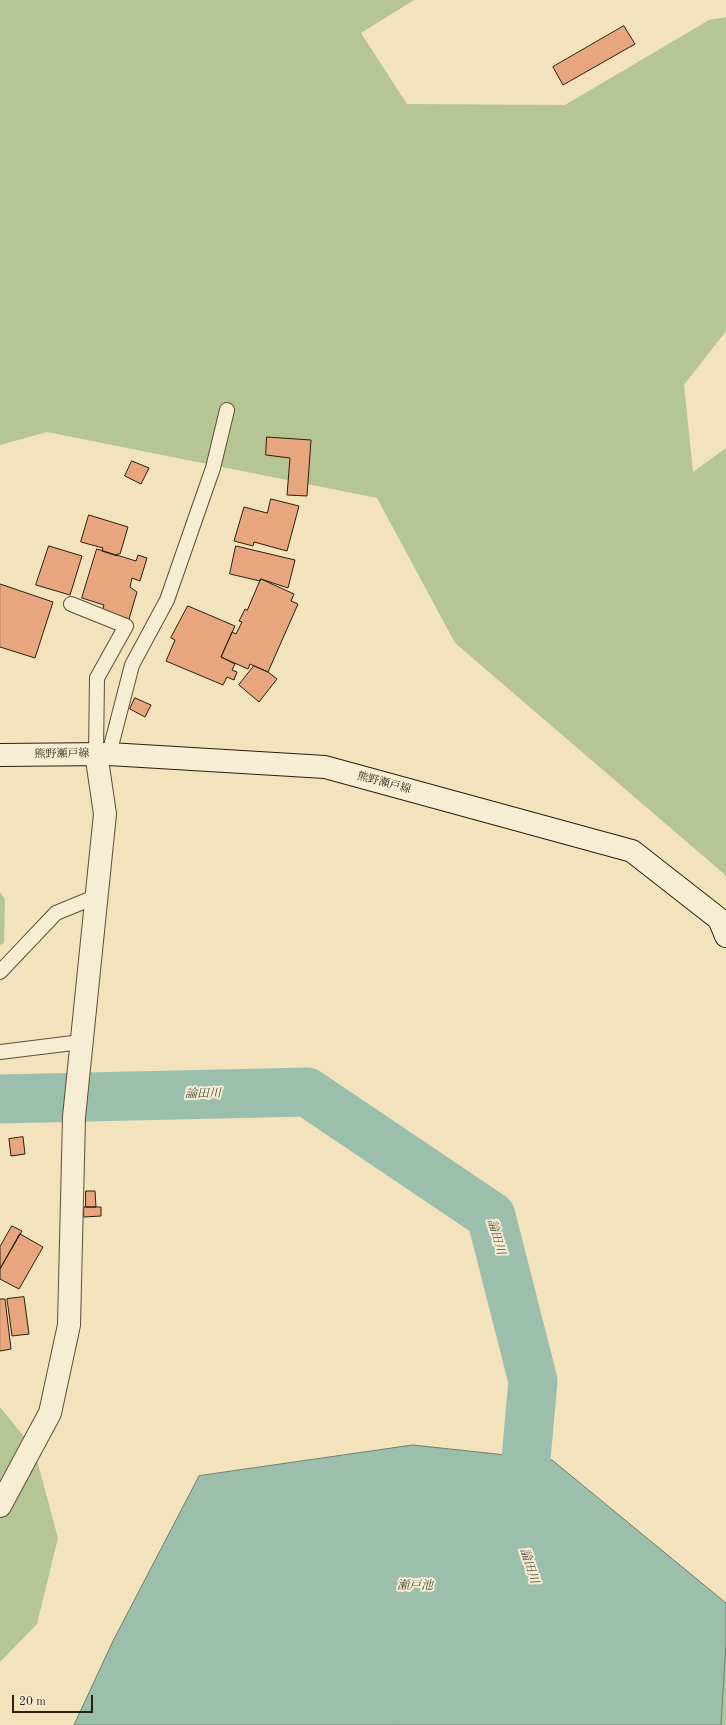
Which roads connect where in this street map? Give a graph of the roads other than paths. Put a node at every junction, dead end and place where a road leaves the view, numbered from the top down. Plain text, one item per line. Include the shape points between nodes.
1 (227, 410) dead end
2 (71, 604) dead end
3 (103, 754) junction
4 (0, 755) edge
5 (95, 896) junction
6 (726, 936) edge
7 (0, 972) edge
8 (81, 1042) junction
9 (0, 1052) edge
10 (0, 1506) edge

1 - 3 lane via 213,468 167,600 132,665
2 - 3 lane via 126,626 97,678
3 - 4 street, 熊野瀬戸線
3 - 5 street via 105,814
3 - 6 street, 熊野瀬戸線 via 325,767 632,851 719,919
5 - 7 lane via 56,913
5 - 8 street
8 - 9 lane
8 - 10 street via 74,1117 69,1325 50,1413

